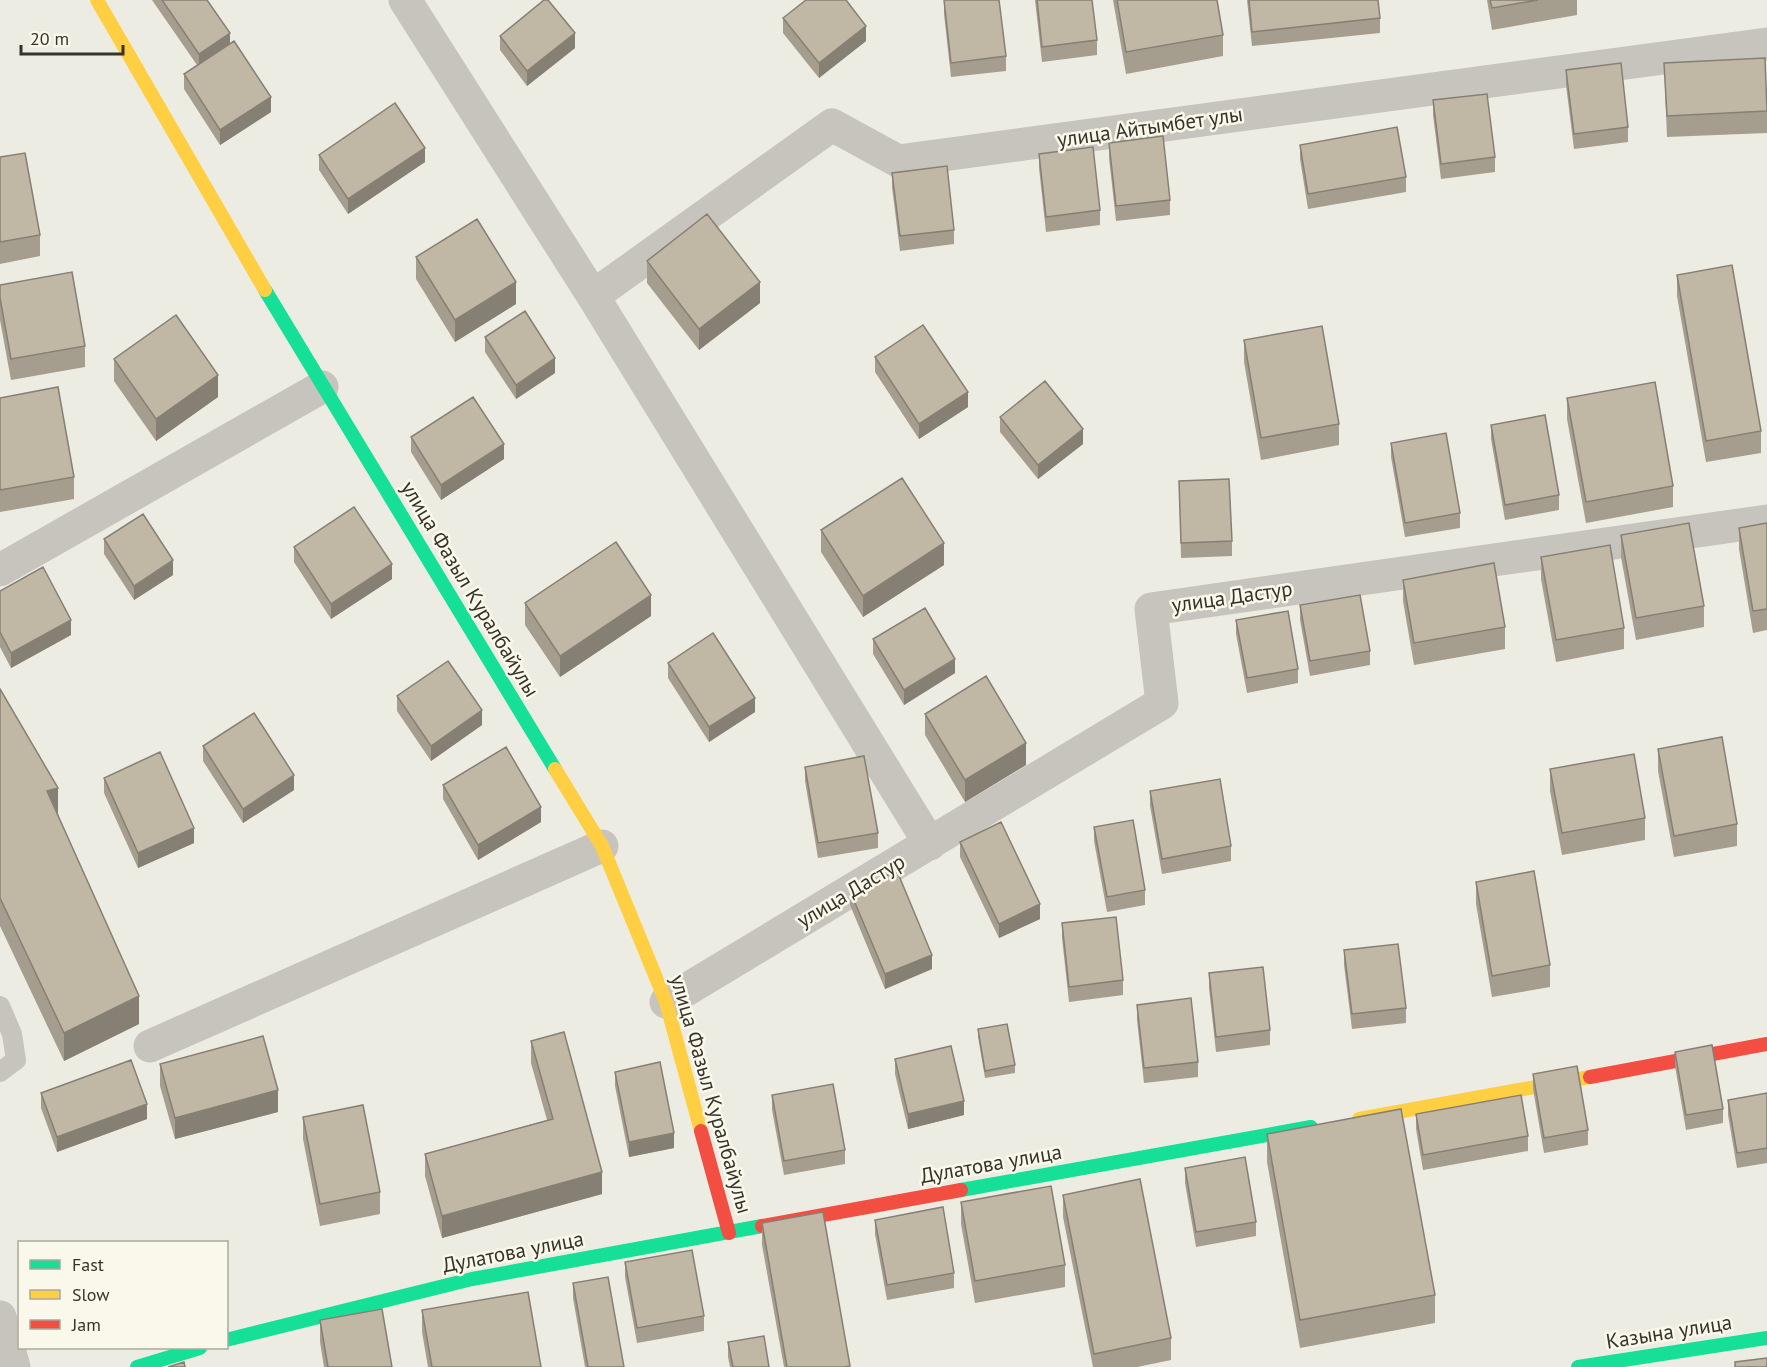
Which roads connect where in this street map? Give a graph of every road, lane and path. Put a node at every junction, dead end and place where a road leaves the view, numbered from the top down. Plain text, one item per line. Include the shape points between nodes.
1 (97, 0) edge
2 (405, 0) edge
3 (1767, 44) edge
4 (593, 296) junction
5 (322, 387) junction
6 (1767, 521) edge
7 (0, 570) edge
8 (930, 844) junction
9 (602, 846) junction
10 (666, 1002) junction
11 (0, 1006) edge
12 (1767, 1044) edge
13 (150, 1046) dead end
14 (0, 1072) edge
15 (729, 1233) junction
16 (0, 1317) edge
17 (1767, 1338) edge
18 (228, 1340) edge
19 (194, 1349) edge
20 (14, 1367) edge
21 (137, 1367) edge
22 (1578, 1367) edge

1 - 5 street, улица Фазыл Куралбайулы
2 - 4 street
3 - 4 street, улица Айтымбет улы via 898,161 832,125
4 - 8 street
5 - 7 street
5 - 9 street, улица Фазыл Куралбайулы
6 - 8 street, улица Дастур via 1151,609 1162,704
8 - 10 street, улица Дастур
9 - 10 street, улица Фазыл Куралбайулы
9 - 13 street
10 - 15 street, улица Фазыл Куралбайулы
11 - 14 lane via 12,1034 16,1060
12 - 15 street, Дулатова улица
15 - 18 street, Дулатова улица via 472,1280
16 - 20 street
17 - 22 street, Казына улица
19 - 21 street

